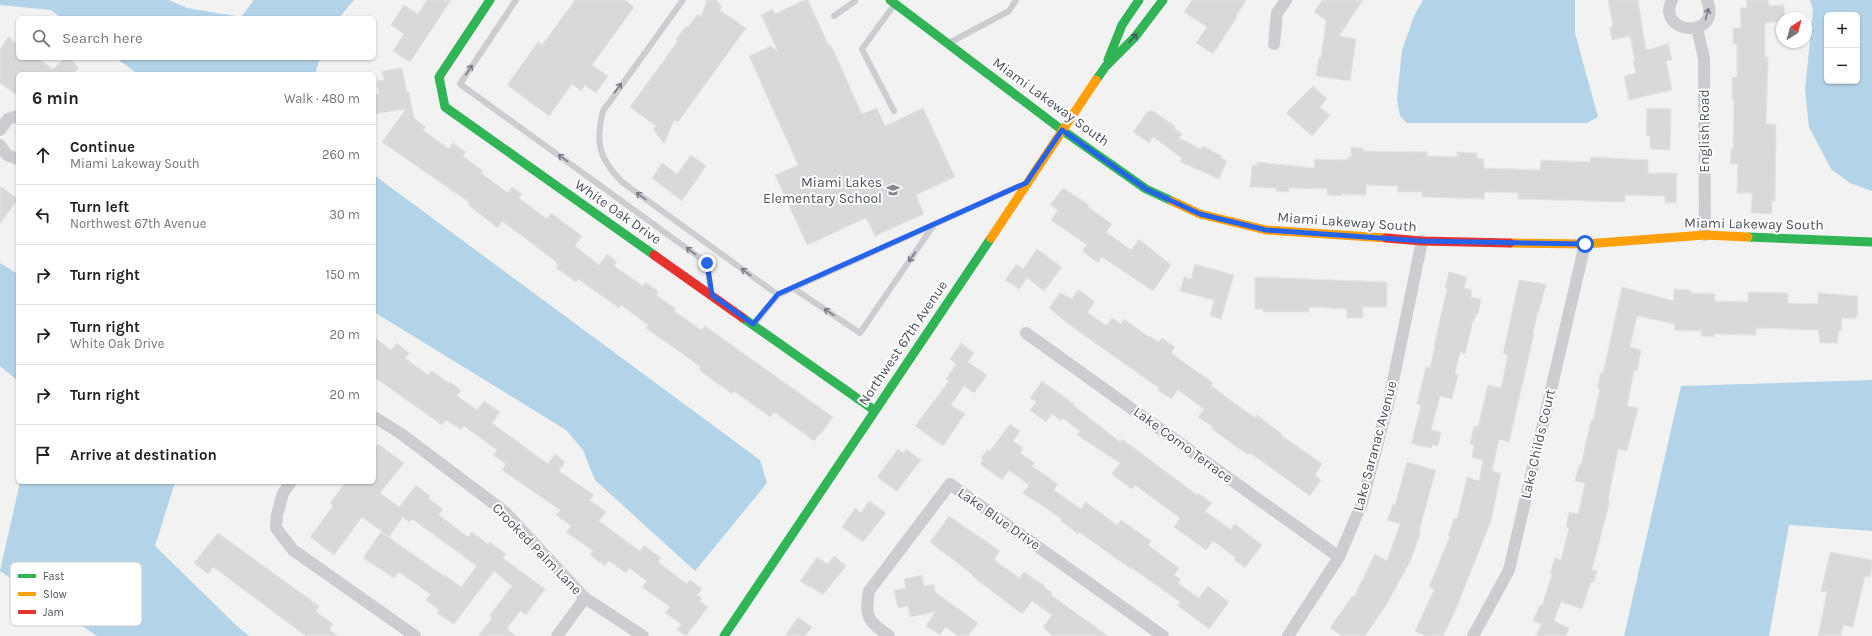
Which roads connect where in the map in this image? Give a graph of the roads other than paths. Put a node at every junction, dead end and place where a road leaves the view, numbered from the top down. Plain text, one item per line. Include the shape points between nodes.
1 (490, 0) edge
2 (516, 0) edge
3 (683, 0) edge
4 (855, 0) edge
5 (1016, 0) edge
6 (1138, 0) edge
7 (1163, 0) edge
8 (1286, 0) edge
9 (1672, 0) edge
10 (1707, 0) edge
11 (892, 2) edge
12 (834, 16) dead end
13 (1697, 28) junction
14 (947, 43) junction
15 (1274, 44) dead end
16 (1106, 66) junction
17 (894, 111) dead end
18 (16, 117) edge
19 (0, 130) edge
20 (1062, 130) junction
21 (0, 146) edge
22 (16, 158) edge
23 (1026, 183) junction
24 (934, 224) junction
25 (1705, 235) junction
26 (1422, 241) junction
27 (1872, 242) edge
28 (1585, 244) junction
29 (793, 288) junction
30 (778, 294) junction
31 (712, 295) junction
32 (753, 324) junction
33 (1026, 333) dead end
34 (874, 410) junction
35 (376, 418) edge
36 (290, 484) edge
37 (1339, 557) junction
38 (585, 598) junction
39 (415, 636) edge
40 (556, 636) edge
41 (643, 636) edge
42 (724, 636) edge
43 (889, 636) edge
44 (1163, 636) edge
45 (1288, 636) edge
46 (1473, 636) edge

1 - 31 street, White Oak Drive via 439,77 445,107
31 -> 2 lane via 707,263 460,84
30 -> 3 lane via 622,182 608,168 600,150 598,130 602,111
4 - 12 lane
5 - 14 lane via 1009,11
6 - 16 street, Northwest 67th Avenue via 1122,25
16 -> 7 street, Northwest 67th Avenue via 1134,37
8 - 15 street via 1277,13
9 - 13 street via 1669,10 1674,22 1685,29
13 -> 10 street via 1707,18
11 - 14 street, Miami Lakeway South
11 - 17 lane via 862,49
13 - 25 street, English Road via 1704,58
14 - 20 street, Miami Lakeway South
16 - 20 street, Northwest 67th Avenue
18 - 19 street via 8,119
20 - 23 street, Northwest 67th Avenue
20 - 26 street, Miami Lakeway South via 1146,189 1200,214 1266,230
21 - 22 street via 7,155
23 - 24 lane
23 - 34 street, Northwest 67th Avenue
24 - 29 lane
24 -> 29 lane via 860,333
25 - 27 street, Miami Lakeway South
25 - 28 street, Miami Lakeway South
26 - 28 street, Miami Lakeway South
26 - 37 street, Lake Saranac Avenue via 1390,396 1362,502
28 - 46 street, Lake Childs Court via 1509,570
29 - 30 lane
30 - 32 lane
31 - 32 street, White Oak Drive
32 - 34 street, White Oak Drive
33 - 37 street, Lake Como Terrace
34 - 42 street, Northwest 67th Avenue
35 - 38 street, Crooked Palm Lane via 400,433 505,512
36 - 39 street via 283,493 276,528 293,550
37 - 45 street, Lake Saranac Avenue
38 - 40 street
38 - 41 street, Crooked Palm Lane
43 - 44 street, Lake Blue Drive via 874,624 866,609 868,591 950,484

